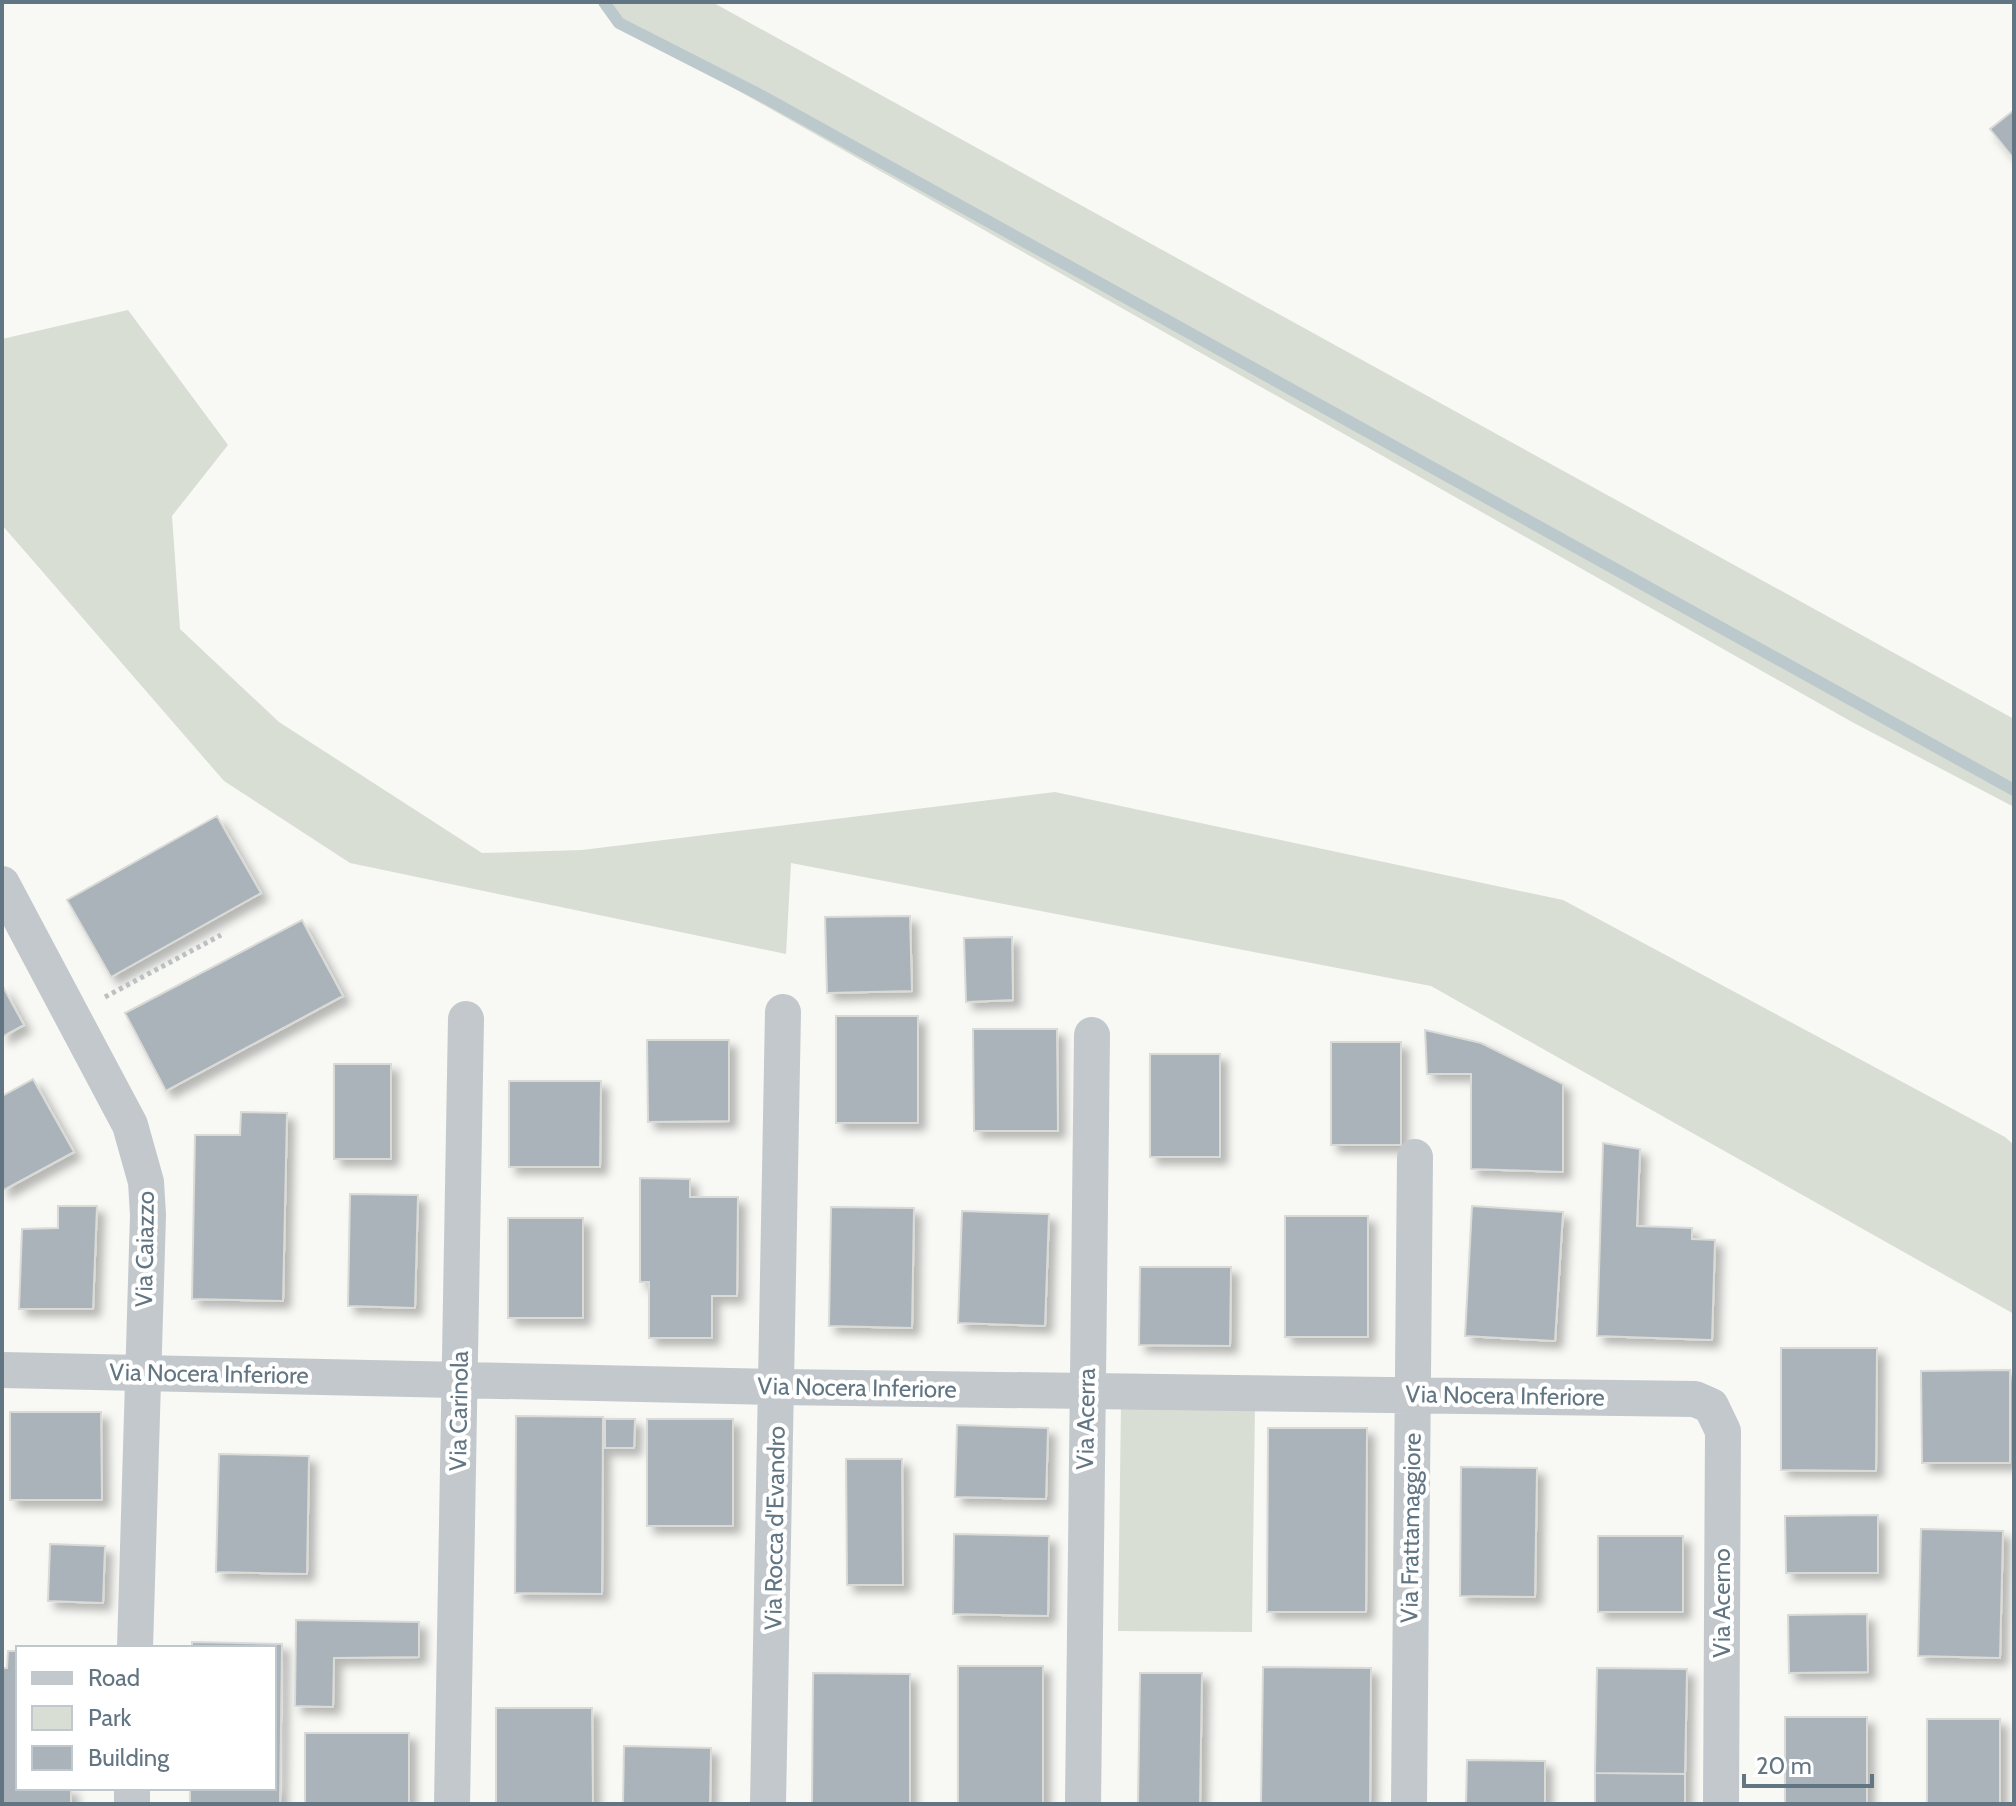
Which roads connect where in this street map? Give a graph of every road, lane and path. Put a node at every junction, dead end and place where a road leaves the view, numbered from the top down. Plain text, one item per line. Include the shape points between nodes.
1 (2, 884) edge
2 (221, 935) dead end
3 (783, 1012) dead end
4 (71, 1015) junction
5 (466, 1019) dead end
6 (1092, 1035) dead end
7 (1415, 1157) dead end
8 (2, 1370) edge
9 (142, 1372) junction
10 (459, 1381) junction
11 (778, 1387) junction
12 (1086, 1390) junction
13 (1413, 1395) junction
14 (1711, 1406) joint
15 (135, 1646) edge
16 (452, 1804) edge
17 (768, 1804) edge
18 (1083, 1804) edge
19 (1409, 1804) edge
20 (1721, 1804) edge

1 - 4 street, Via Caiazzo
2 - 4 path
3 - 11 street, Via Rocca d'Evandro
4 - 9 street, Via Caiazzo via 130,1125 146,1182
5 - 10 street, Via Carinola
6 - 12 street, Via Acerra
7 - 13 street, Via Frattamaggiore
8 - 9 street, Via Nocera Inferiore
9 - 10 street, Via Nocera Inferiore
9 - 15 street, Via Caiazzo
10 - 11 street, Via Nocera Inferiore
10 - 16 street, Via Carinola
11 - 12 street, Via Nocera Inferiore
11 - 17 street, Via Rocca d'Evandro
12 - 13 street, Via Nocera Inferiore
12 - 18 street, Via Acerra
13 - 14 street, Via Nocera Inferiore via 1687,1398
13 - 19 street, Via Frattamaggiore
14 - 20 street, Via Acerno via 1723,1431

